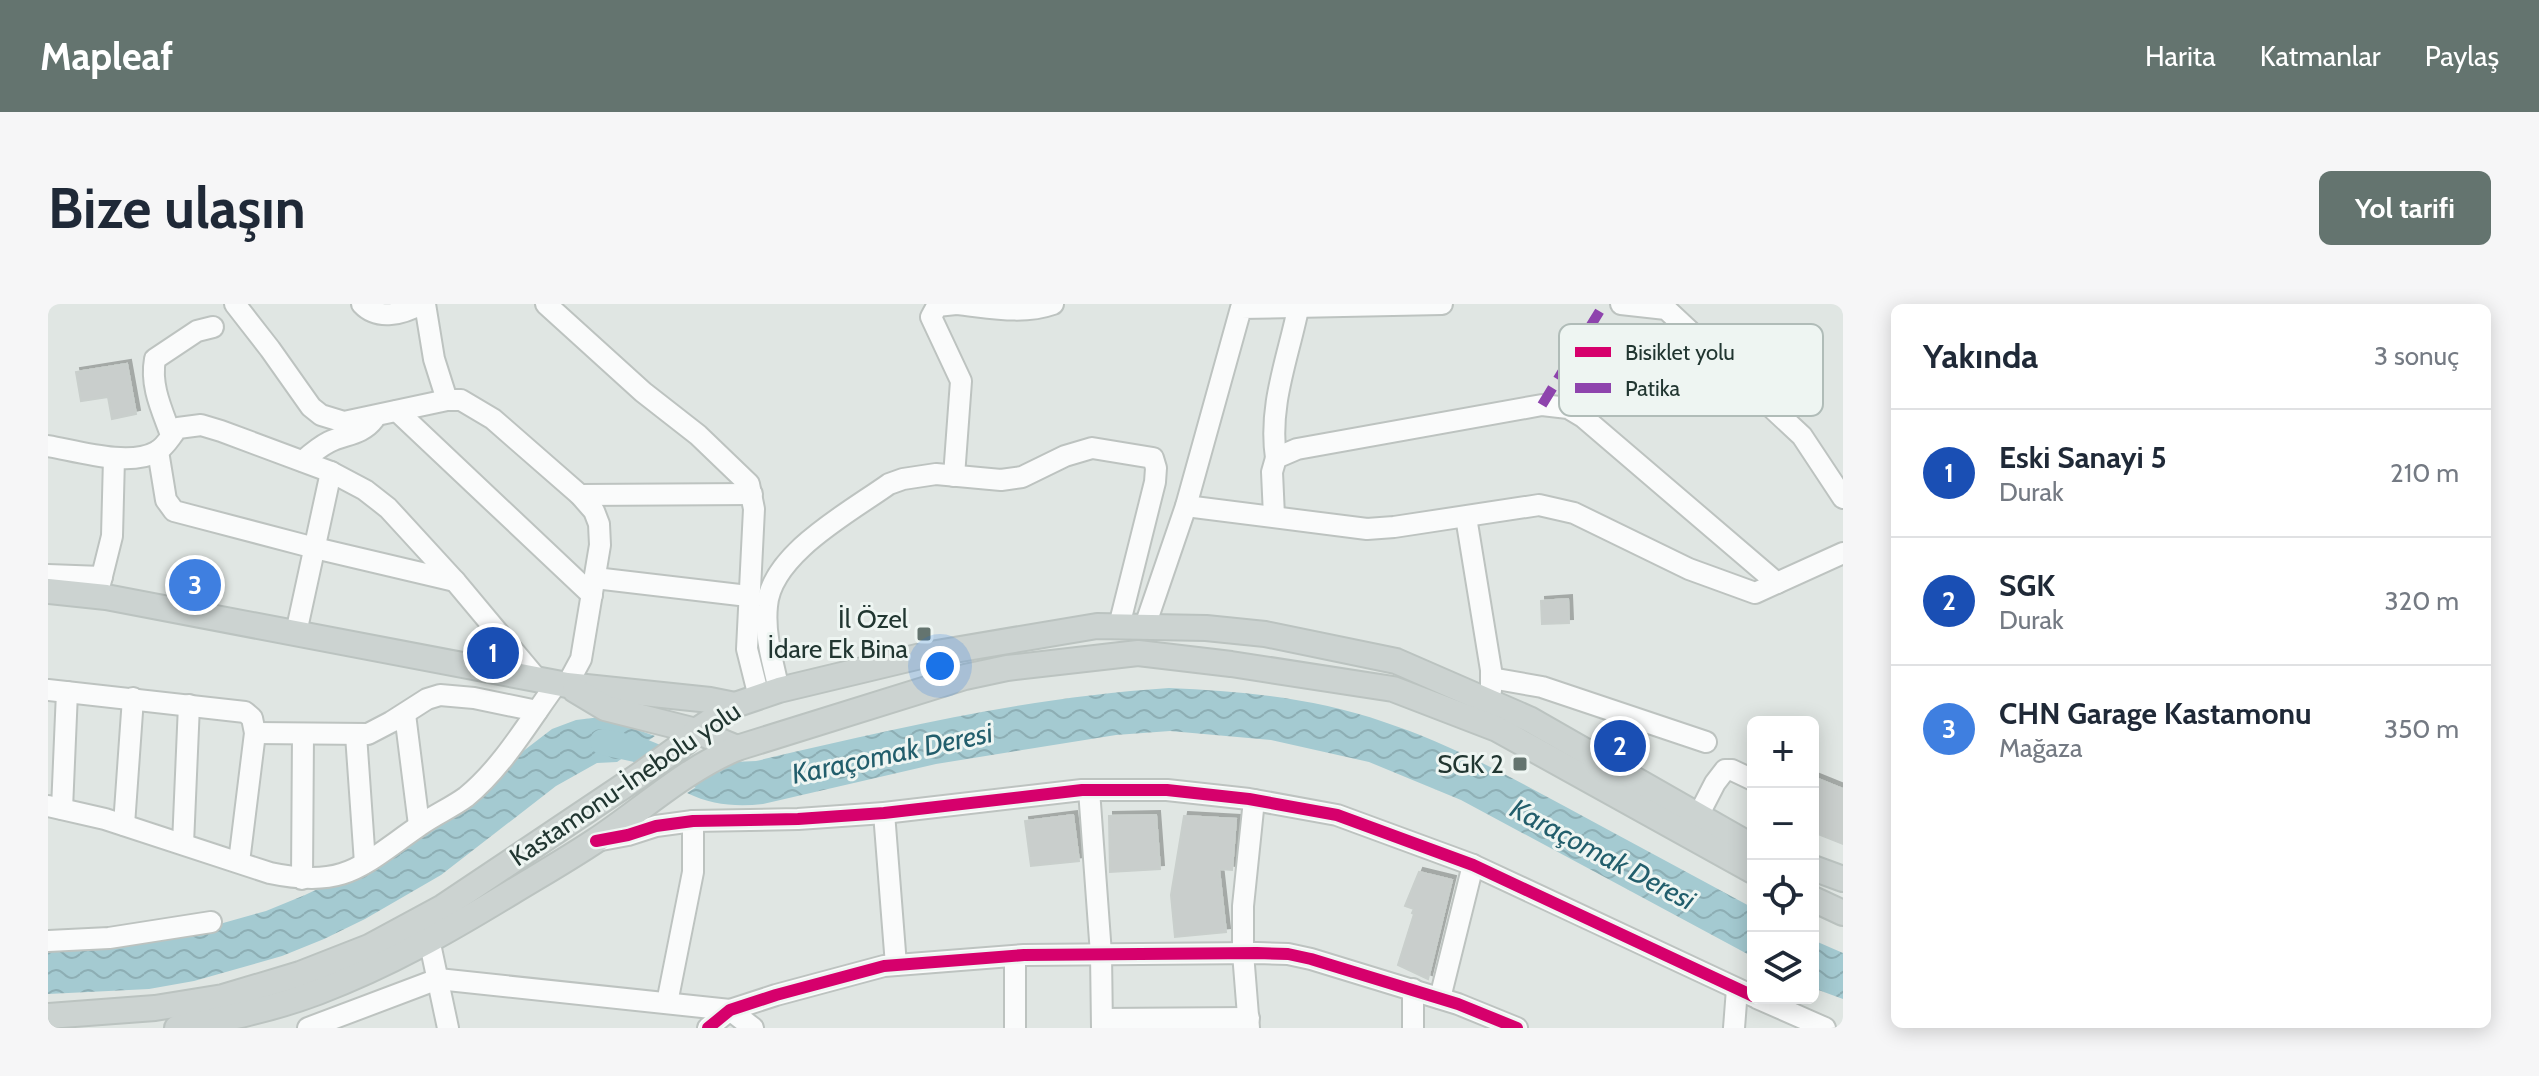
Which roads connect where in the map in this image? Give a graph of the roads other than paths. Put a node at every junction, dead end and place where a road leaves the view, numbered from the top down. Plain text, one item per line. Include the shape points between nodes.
1 (235, 304) edge
2 (362, 304) edge
3 (423, 304) edge
4 (546, 304) edge
5 (956, 304) edge
6 (1053, 304) edge
7 (1442, 304) edge
8 (1621, 304) edge
9 (1299, 305) edge
10 (1240, 306) edge
11 (1682, 324) edge
12 (213, 327) dead end
13 (447, 400) junction
14 (1559, 407) edge
15 (397, 411) junction
16 (376, 416) junction
17 (1581, 416) edge
18 (1781, 416) edge
19 (164, 443) junction
20 (48, 446) edge
21 (114, 458) junction
22 (1276, 458) junction
23 (303, 461) junction
24 (331, 472) junction
25 (954, 476) junction
26 (752, 494) junction
27 (580, 495) junction
28 (1843, 498) edge
29 (1186, 506) junction
30 (1274, 516) junction
31 (1466, 517) junction
32 (315, 548) junction
33 (1843, 553) edge
34 (48, 575) edge
35 (455, 581) junction
36 (1777, 583) junction
37 (593, 586) junction
38 (100, 587) junction
39 (48, 591) edge
40 (748, 596) junction
41 (1119, 626) junction
42 (1145, 626) junction
43 (296, 633) junction
44 (861, 669) junction
45 (554, 682) junction
46 (58, 691) edge
47 (1491, 691) junction
48 (777, 692) junction
49 (133, 698) junction
50 (189, 705) junction
51 (735, 705) junction
52 (871, 705) junction
53 (537, 711) junction
54 (405, 714) junction
55 (801, 727) junction
56 (255, 733) junction
57 (303, 734) junction
58 (356, 735) junction
59 (691, 737) junction
60 (1706, 742) dead end
61 (727, 753) junction
62 (1747, 777) edge
63 (1089, 790) junction
64 (1254, 800) junction
65 (55, 808) edge
66 (884, 813) junction
67 (1698, 816) junction
68 (693, 821) junction
69 (124, 825) junction
70 (419, 825) junction
71 (596, 841) junction
72 (183, 844) junction
73 (1747, 844) edge
74 (239, 862) junction
75 (365, 863) junction
76 (1473, 865) junction
77 (1747, 868) edge
78 (1819, 870) edge
79 (302, 879) junction
80 (1843, 879) edge
81 (1819, 902) edge
82 (1843, 913) edge
83 (424, 918) junction
84 (211, 922) dead end
85 (48, 941) edge
86 (430, 942) junction
87 (1243, 953) junction
88 (1101, 954) junction
89 (1015, 956) junction
90 (896, 965) junction
91 (438, 979) junction
92 (1413, 989) junction
93 (316, 993) junction
94 (1747, 993) edge
95 (1440, 998) junction
96 (1747, 999) edge
97 (667, 1003) junction
98 (1771, 1004) edge
99 (48, 1016) edge
100 (714, 1020) edge
101 (1102, 1023) edge
102 (1249, 1023) edge
103 (318, 1026) edge
104 (177, 1028) edge
105 (448, 1028) edge
106 (753, 1028) edge
107 (1015, 1028) edge
108 (1413, 1028) edge
109 (1517, 1028) edge
110 (1734, 1028) edge
111 (1825, 1028) edge

1 - 16 street via 321,415 344,422
2 - 3 street via 378,315
3 - 13 street
4 - 26 street via 743,476
5 - 6 street via 1022,310
5 - 25 street via 937,306 931,317 961,381
7 - 9 street
8 - 11 street via 1666,309
9 - 10 street
9 - 22 street via 1276,397
10 - 29 street
12 - 19 street via 197,331 155,359
13 - 15 street
13 - 27 street via 461,400 493,419
14 - 22 street via 1542,405 1297,449
15 - 16 street
15 - 37 street
16 - 23 street via 361,431 331,441
17 - 36 street
18 - 28 street via 1802,436
19 - 21 street via 146,456
19 - 23 street via 178,428 201,425
19 - 32 street via 166,500 174,511
20 - 21 street
21 - 38 street via 112,536
22 - 30 street
23 - 24 street
24 - 32 street
24 - 35 street via 388,508
25 - 41 street via 1022,477 1092,448 1153,458 1155,482
25 - 48 street via 936,474 889,484 799,549 778,572 770,586 766,623
26 - 27 street
26 - 40 street
27 - 37 street via 599,524
29 - 30 street
29 - 42 street
30 - 31 street via 1367,529
31 - 36 street via 1539,505 1574,513 1689,569 1755,593
31 - 47 street
32 - 35 street
32 - 43 street
33 - 36 street
34 - 38 street
35 - 45 street
37 - 40 street
37 - 45 street via 581,659
38 - 39 main road
38 - 43 main road
40 - 48 street via 747,649
41 - 42 main road, Kastamonu-İnebolu yolu
41 - 44 main road, Kastamonu-İnebolu yolu
42 - 47 main road, Kastamonu-İnebolu yolu via 1235,631 1337,647
43 - 45 main road
44 - 48 main road, Kastamonu-İnebolu yolu
44 - 52 main road
45 - 51 main road
45 - 53 street
45 - 59 main road via 605,708
46 - 49 street
46 - 65 street
47 - 60 street via 1542,687
47 - 67 main road, Kastamonu-İnebolu yolu via 1529,719
48 - 51 main road, Kastamonu-İnebolu yolu
48 - 55 main road via 800,695
49 - 50 street
49 - 69 street
50 - 56 street via 245,712
50 - 72 street
51 - 59 main road, Kastamonu-İnebolu yolu
52 - 55 main road
52 - 77 main road via 1007,668 1138,653 1393,689 1497,729
53 - 54 street via 450,695 427,699
53 - 70 street via 485,779 464,799
54 - 58 street
54 - 70 street
55 - 61 main road
56 - 57 street
56 - 74 street
57 - 58 street
57 - 79 street
58 - 75 street
59 - 61 main road
59 - 83 main road, Kastamonu-İnebolu yolu
61 - 71 main road
62 - 67 street via 1725,770
63 - 64 street via 1167,790
63 - 66 street
63 - 88 street
64 - 76 street via 1337,815
64 - 87 street
65 - 69 street
66 - 68 street
66 - 90 street
67 - 73 main road, Kastamonu-İnebolu yolu
68 - 71 street
68 - 97 street via 693,872
69 - 72 street
70 - 75 street
71 - 86 main road
72 - 74 street
74 - 79 street
75 - 79 street via 337,876
76 - 94 street
76 - 95 street
78 - 80 main road
81 - 82 main road
83 - 86 street
83 - 99 main road, Kastamonu-İnebolu yolu via 332,962 223,997
84 - 85 street via 109,938
86 - 91 street
86 - 93 main road
87 - 88 street
87 - 92 street via 1288,954
87 - 102 street
88 - 89 street
88 - 101 street
89 - 90 street
89 - 107 street
90 - 100 street via 819,982
91 - 97 street
91 - 103 street
91 - 105 street
92 - 95 street
92 - 108 street
93 - 103 street
93 - 104 main road
95 - 109 street
96 - 110 street
97 - 100 street
98 - 111 street
100 - 106 street
101 - 102 street

